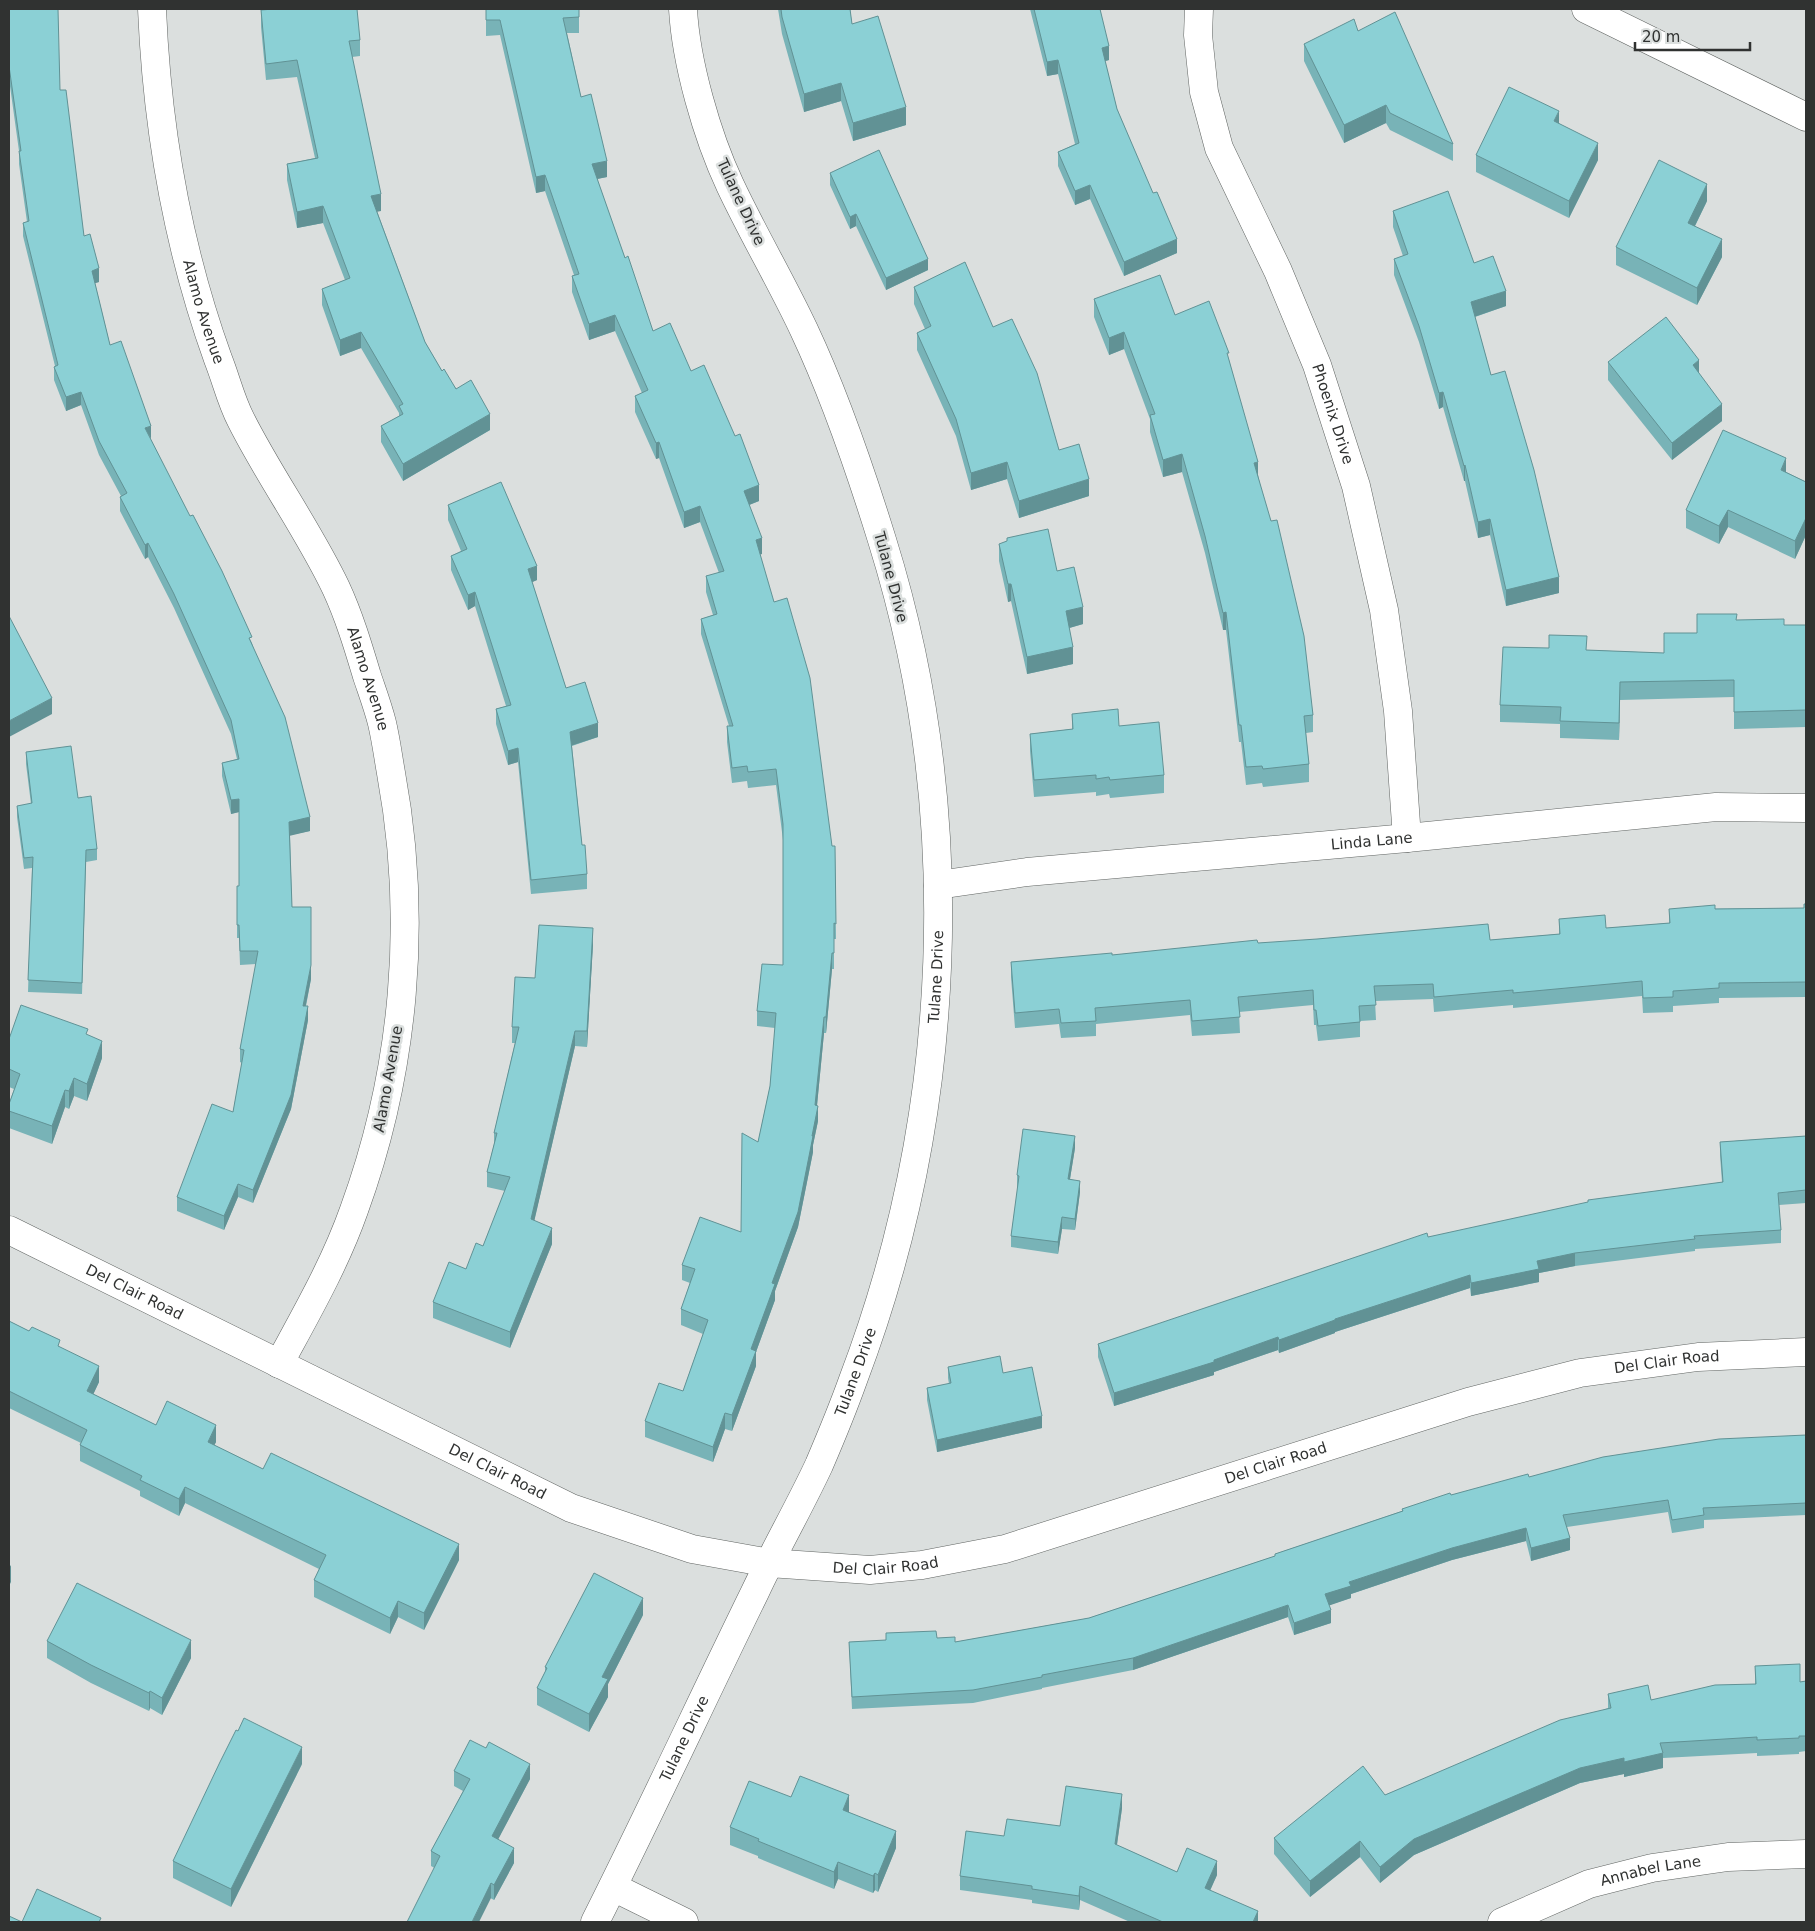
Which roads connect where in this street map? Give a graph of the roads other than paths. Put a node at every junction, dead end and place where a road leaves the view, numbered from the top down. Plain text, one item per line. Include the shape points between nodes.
1 (152, 9) edge
2 (683, 9) edge
3 (1199, 9) edge
4 (1586, 9) edge
5 (1806, 117) edge
6 (1806, 808) edge
7 (1407, 838) junction
8 (938, 885) junction
9 (9, 1230) edge
10 (1806, 1352) edge
11 (279, 1364) junction
12 (769, 1563) junction
13 (1806, 1854) edge
14 (612, 1887) junction
15 (595, 1922) edge
16 (684, 1922) edge
17 (1502, 1922) edge

1 - 11 street, Alamo Avenue via 162,132 186,255 210,335 240,417 336,587 352,627 382,724 398,810 405,882 405,970 393,1071 376,1141 354,1211 326,1277
2 - 8 street, Tulane Drive via 684,28 703,111 728,181 809,342 856,457 888,559 913,663 931,769
3 - 7 street, Phoenix Drive via 1198,34 1204,92 1219,148 1278,271 1317,365 1356,486 1385,619 1398,711
4 - 5 street
6 - 7 street, Linda Lane via 1716,807
7 - 8 street, Linda Lane via 1036,871
8 - 12 street, Tulane Drive via 937,988 928,1082 908,1198 884,1289 854,1378 818,1466
9 - 11 street, Del Clair Road
10 - 12 street, Del Clair Road via 1698,1357 1580,1373 1468,1402 1006,1549 922,1565 870,1570
11 - 12 street, Del Clair Road via 571,1508 692,1548
12 - 14 street, Tulane Drive
13 - 17 street, Annabel Lane via 1728,1856 1652,1868 1590,1884
14 - 15 street, Tulane Drive
14 - 16 street

